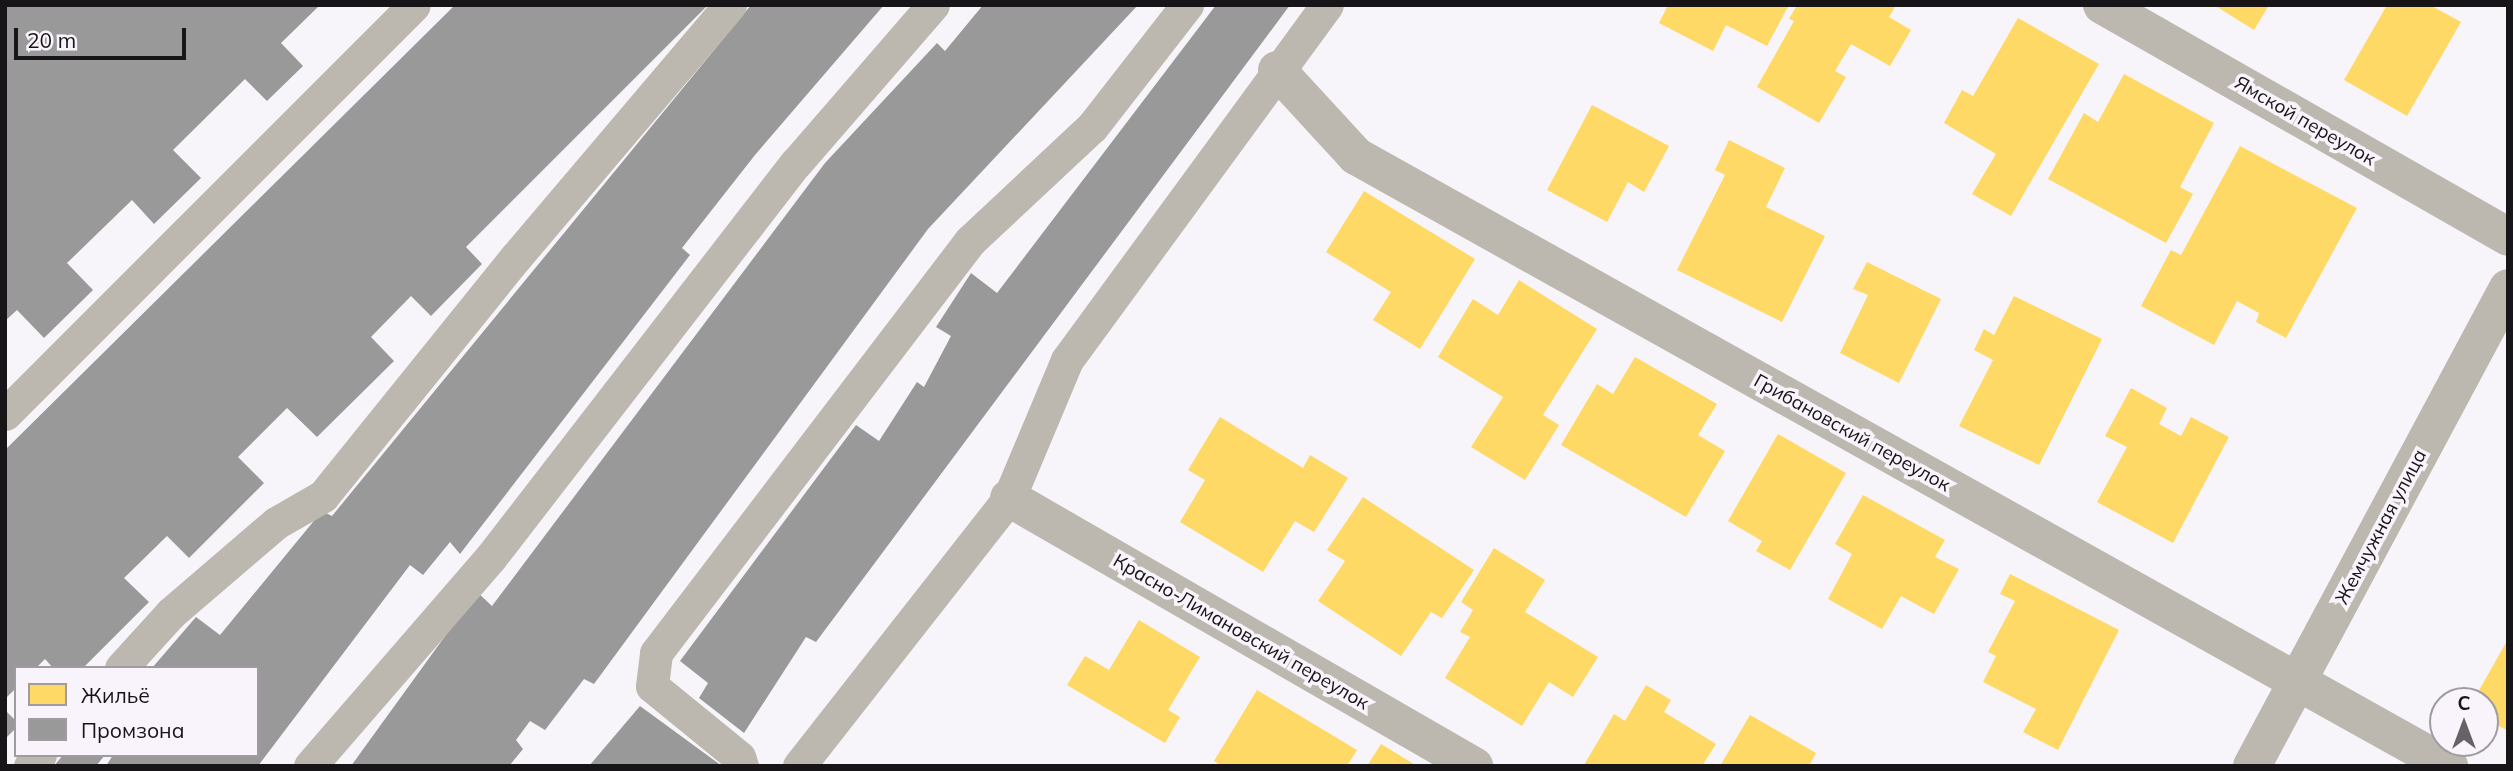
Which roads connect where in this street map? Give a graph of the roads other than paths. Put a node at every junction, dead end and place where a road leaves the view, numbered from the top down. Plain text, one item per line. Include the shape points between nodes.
1 (414, 5) edge
2 (730, 5) edge
3 (933, 5) edge
4 (1187, 5) edge
5 (1326, 5) edge
6 (2102, 5) edge
7 (1277, 70) junction
8 (2508, 237) edge
9 (2508, 288) edge
10 (5, 414) edge
11 (1009, 498) junction
12 (123, 666) edge
13 (2299, 682) junction
14 (310, 766) edge
15 (742, 766) edge
16 (799, 766) edge
17 (1474, 766) edge
18 (2252, 766) edge
19 (2449, 766) edge

1 - 10 lane
2 - 12 lane via 516,257 323,496 276,523 171,613
3 - 14 lane via 796,163 491,557
4 - 15 lane via 1092,127 970,241 656,653 652,686 739,757
5 - 7 lane
6 - 8 street, Ямской переулок
7 - 11 lane via 1067,360
7 - 13 street, Грибановский переулок via 1356,156
9 - 13 street, Жемчужная улица
11 - 16 lane
11 - 17 street, Красно-Лимановский переулок
13 - 18 street, Жемчужная улица
13 - 19 street, Грибановский переулок

